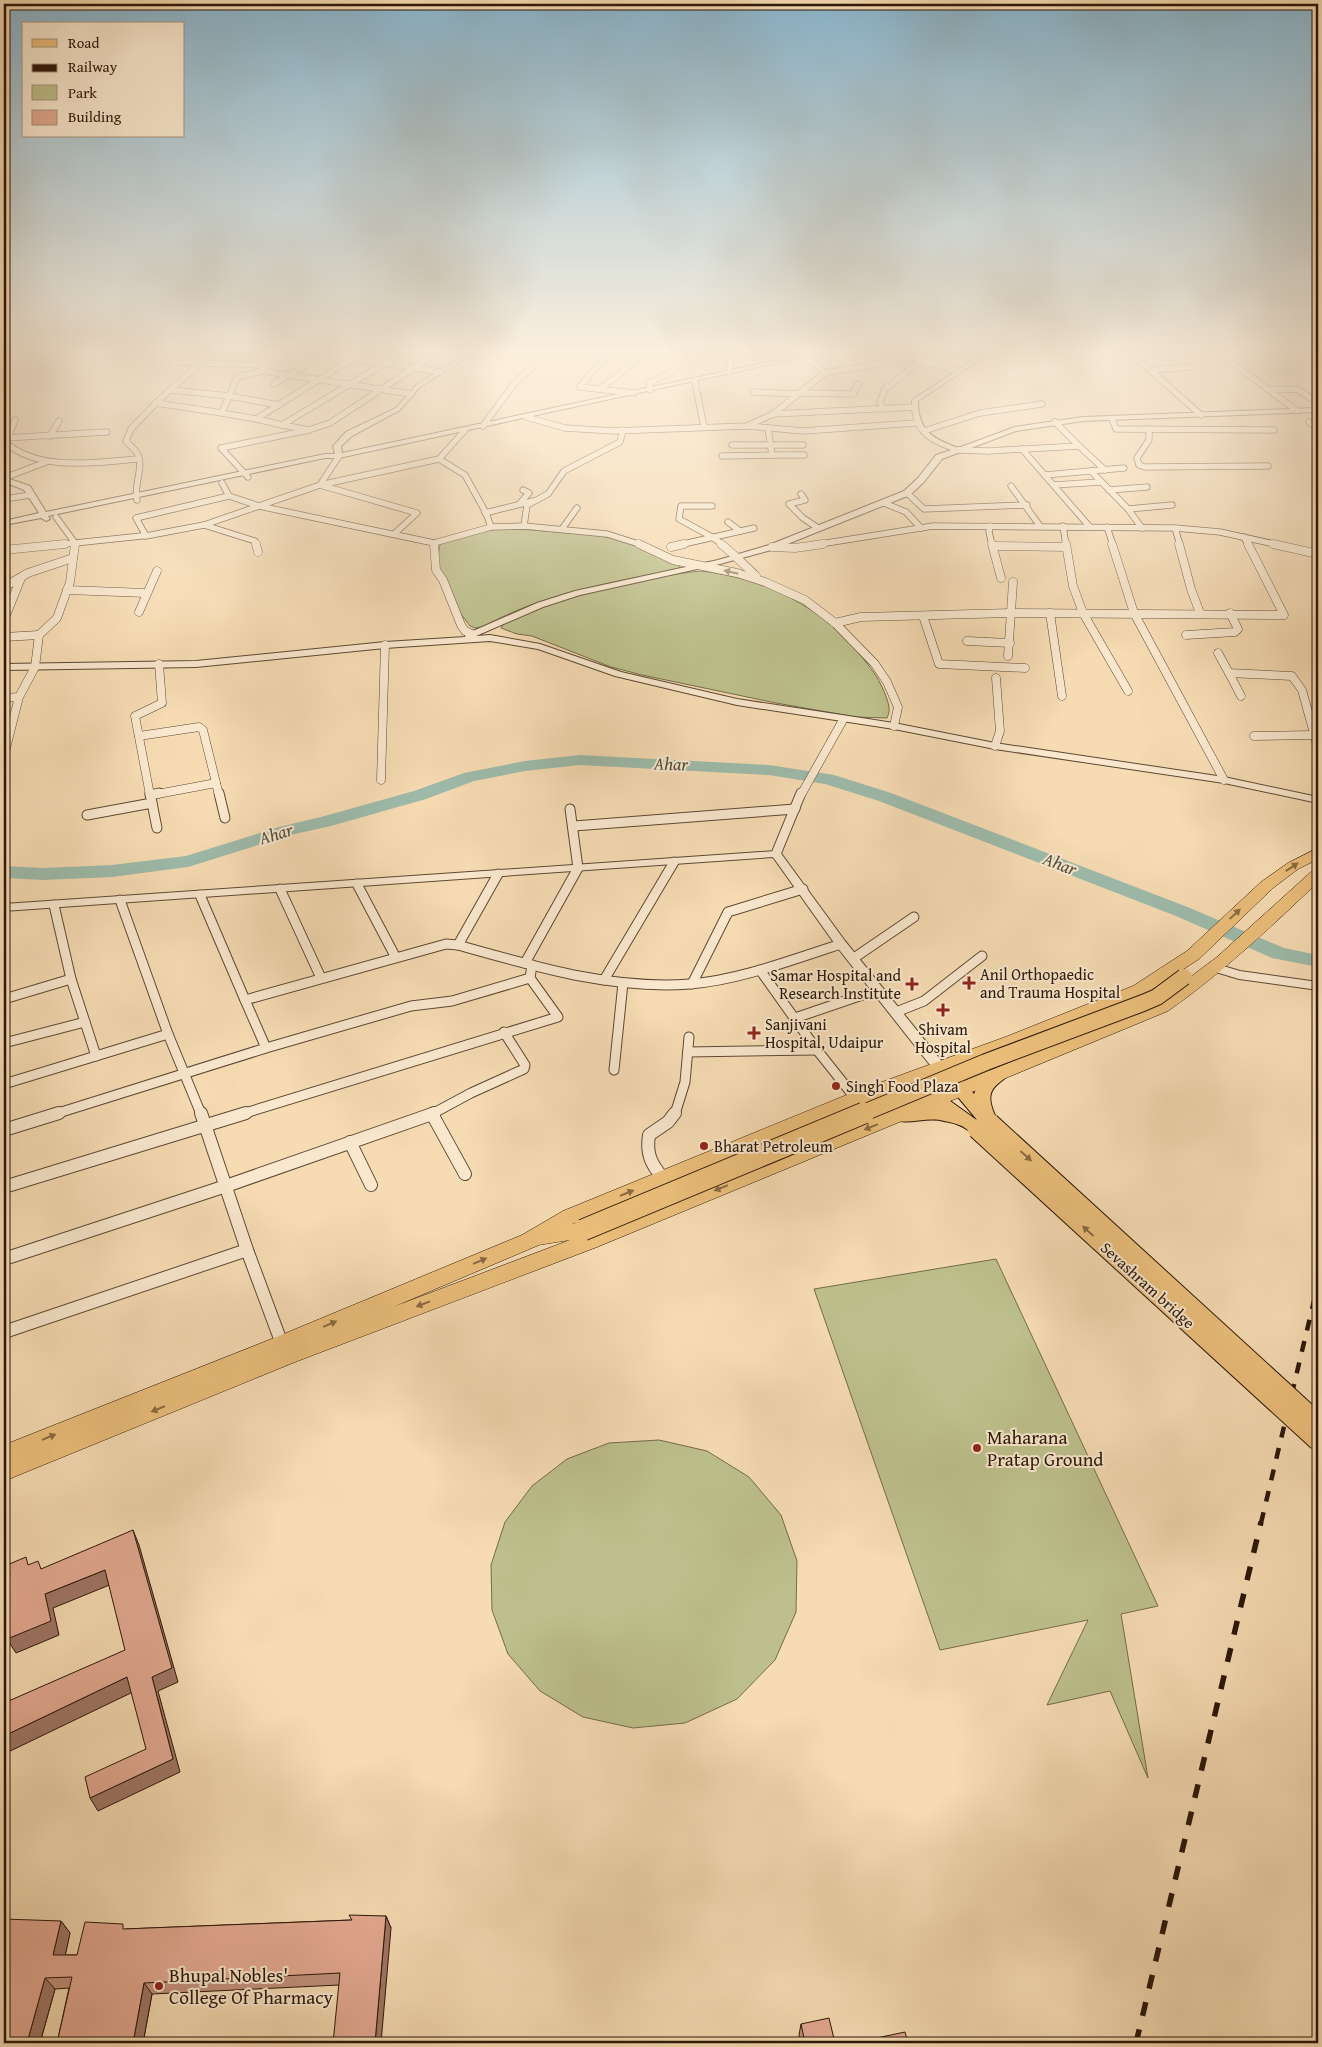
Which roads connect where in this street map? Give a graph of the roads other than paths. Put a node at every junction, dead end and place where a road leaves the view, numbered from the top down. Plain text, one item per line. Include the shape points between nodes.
1 (770, 445) edge
2 (8, 446) edge
3 (130, 446) edge
4 (233, 446) edge
5 (337, 446) edge
6 (390, 446) edge
7 (451, 446) edge
8 (613, 446) edge
9 (935, 446) edge
10 (947, 446) edge
11 (969, 446) edge
12 (1079, 446) joint
13 (1145, 446) edge
14 (1022, 449) junction
15 (957, 450) junction
16 (772, 455) junction
17 (339, 456) junction
18 (722, 456) dead end
19 (804, 456) dead end
20 (939, 457) junction
21 (138, 459) junction
22 (438, 459) junction
23 (46, 462) junction
24 (1268, 466) dead end
25 (1124, 468) dead end
26 (1105, 470) junction
27 (1090, 471) junction
28 (1045, 474) junction
29 (246, 476) junction
30 (4, 478) edge
31 (1100, 482) junction
32 (222, 483) junction
33 (320, 485) junction
34 (1054, 485) junction
35 (1011, 486) dead end
36 (1148, 487) dead end
37 (523, 490) dead end
38 (1109, 490) junction
39 (907, 493) junction
40 (801, 494) dead end
41 (31, 495) junction
42 (230, 496) junction
43 (136, 498) junction
44 (4, 499) edge
45 (536, 500) junction
46 (520, 503) junction
47 (884, 503) junction
48 (1027, 505) junction
49 (1172, 505) dead end
50 (259, 506) junction
51 (712, 506) dead end
52 (576, 508) dead end
53 (1128, 509) junction
54 (485, 513) junction
55 (44, 517) junction
56 (56, 517) junction
57 (728, 522) dead end
58 (4, 525) edge
59 (204, 525) junction
60 (524, 526) junction
61 (990, 526) junction
62 (1040, 526) junction
63 (1063, 526) junction
64 (1089, 526) junction
65 (491, 527) junction
66 (1107, 527) junction
67 (562, 528) junction
68 (754, 528) dead end
69 (818, 528) junction
70 (921, 528) junction
71 (1142, 528) junction
72 (1175, 528) junction
73 (740, 531) junction
74 (394, 534) junction
75 (146, 536) junction
76 (712, 537) junction
77 (1244, 537) junction
78 (75, 543) junction
79 (434, 543) junction
80 (994, 546) junction
81 (672, 547) dead end
82 (772, 547) junction
83 (1065, 548) junction
84 (4, 550) edge
85 (258, 552) dead end
86 (1318, 554) edge
87 (73, 558) junction
88 (739, 558) junction
89 (696, 566) junction
90 (157, 571) dead end
91 (22, 578) junction
92 (1001, 578) dead end
93 (765, 582) junction
94 (1013, 582) dead end
95 (4, 587) edge
96 (67, 590) junction
97 (146, 593) junction
98 (139, 612) dead end
99 (1012, 613) junction
100 (1050, 613) junction
101 (1083, 613) junction
102 (1134, 613) junction
103 (1200, 613) junction
104 (1230, 613) junction
105 (923, 616) junction
106 (4, 620) edge
107 (835, 623) junction
108 (472, 634) junction
109 (1186, 635) dead end
110 (40, 636) junction
111 (4, 637) edge
112 (462, 639) junction
113 (967, 641) dead end
114 (1010, 643) junction
115 (385, 645) junction
116 (1218, 653) dead end
117 (1008, 656) dead end
118 (159, 664) junction
119 (4, 667) edge
120 (35, 667) junction
121 (1025, 668) dead end
122 (1229, 673) junction
123 (996, 678) dead end
124 (1128, 692) dead end
125 (20, 696) junction
126 (1062, 696) dead end
127 (1241, 696) dead end
128 (4, 698) edge
129 (842, 720) junction
130 (894, 726) junction
131 (1314, 735) junction
132 (139, 736) junction
133 (1254, 736) dead end
134 (994, 746) junction
135 (1318, 748) edge
136 (4, 756) edge
137 (381, 780) dead end
138 (1224, 780) junction
139 (216, 783) junction
140 (151, 799) junction
141 (1318, 800) edge
142 (796, 805) junction
143 (570, 809) dead end
144 (87, 815) dead end
145 (225, 818) dead end
146 (574, 826) junction
147 (156, 828) dead end
148 (1318, 853) edge
149 (776, 854) junction
150 (674, 862) junction
151 (578, 868) junction
152 (498, 874) junction
153 (1318, 874) edge
154 (357, 884) junction
155 (280, 889) junction
156 (803, 889) junction
157 (200, 895) junction
158 (120, 900) junction
159 (54, 905) junction
160 (4, 908) edge
161 (914, 917) dead end
162 (841, 944) junction
163 (458, 945) junction
164 (1199, 949) junction
165 (395, 956) junction
166 (982, 956) dead end
167 (854, 958) junction
168 (529, 964) junction
169 (1213, 967) junction
170 (760, 970) junction
171 (1184, 977) junction
172 (321, 978) junction
173 (530, 978) junction
174 (71, 979) junction
175 (604, 980) junction
176 (623, 983) junction
177 (692, 984) junction
178 (1318, 986) edge
179 (878, 990) junction
180 (4, 999) edge
181 (245, 1000) junction
182 (896, 1012) junction
183 (795, 1018) junction
184 (85, 1022) junction
185 (504, 1032) junction
186 (168, 1034) junction
187 (689, 1037) dead end
188 (4, 1043) edge
189 (266, 1048) junction
190 (817, 1050) junction
191 (688, 1052) junction
192 (96, 1056) junction
193 (939, 1067) junction
194 (614, 1070) dead end
195 (1002, 1072) junction
196 (185, 1073) junction
197 (908, 1079) junction
198 (4, 1084) edge
199 (961, 1089) junction
200 (856, 1099) junction
201 (938, 1100) junction
202 (432, 1114) junction
203 (896, 1117) junction
204 (206, 1125) junction
205 (983, 1126) junction
206 (4, 1130) edge
207 (350, 1142) junction
208 (465, 1174) dead end
209 (663, 1178) junction
210 (226, 1186) junction
211 (371, 1186) dead end
212 (4, 1187) edge
213 (583, 1230) junction
214 (528, 1241) junction
215 (247, 1250) junction
216 (543, 1258) junction
217 (4, 1259) edge
218 (4, 1332) edge
219 (284, 1350) junction
220 (1318, 1423) edge
221 (1318, 1441) edge
222 (4, 1454) edge
223 (4, 1471) edge

1 - 16 street
2 - 23 street
3 - 21 street
4 - 29 street via 221,448
5 - 17 street
6 - 17 street
7 - 22 street
8 - 45 street via 564,471 548,494
9 - 20 street
10 - 15 street
11 - 15 street
12 - 14 street
12 - 26 street
13 - 24 street via 1137,458 1139,465 1144,467
14 - 15 street
14 - 28 street
15 - 20 street
16 - 18 street
16 - 19 street
17 - 29 street via 325,456
17 - 33 street
20 - 39 street
21 - 23 street
21 - 43 street
22 - 33 street
22 - 54 street via 465,475
23 - 30 street
25 - 26 street
26 - 27 street
27 - 28 street
27 - 31 street
28 - 34 street
29 - 32 street
29 - 43 street
30 - 41 street via 27,488
31 - 34 street
31 - 38 street
32 - 42 street
32 - 43 street
33 - 50 street
33 - 74 street via 417,513
34 - 64 street
35 - 48 street
36 - 38 street
37 - 46 street via 529,493
38 - 53 street
39 - 47 street
39 - 48 street via 924,509
40 - 69 street via 805,500 789,504
41 - 44 street
41 - 55 street
42 - 50 street
42 - 75 street via 136,518
43 - 55 street
43 - 56 street
45 - 46 street
45 - 60 street via 528,505
46 - 54 street
47 - 69 street
47 - 70 street via 906,512
48 - 62 street
49 - 53 street
50 - 59 street
50 - 74 street
51 - 76 street via 681,506 679,519
52 - 67 street
53 - 71 street
54 - 65 street
55 - 56 street
55 - 58 street
56 - 78 street
57 - 73 street
59 - 75 street
59 - 85 street via 255,541
60 - 65 street
60 - 67 street
61 - 62 street
61 - 70 street
61 - 80 street
62 - 63 street
63 - 64 street
63 - 83 street
64 - 66 street
65 - 79 street
66 - 71 street
66 - 102 street
67 - 89 street via 607,534
68 - 73 street
69 - 82 street
70 - 82 street via 814,546
71 - 72 street
72 - 77 street
72 - 103 street
73 - 76 street
74 - 79 street
75 - 78 street
76 - 81 street
76 - 88 street
77 - 86 street
77 - 104 street via 1284,615
78 - 84 street
78 - 87 street
79 - 108 street via 436,570 461,625
80 - 83 street
80 - 92 street
82 - 88 street
83 - 101 street
87 - 91 street via 28,572
87 - 96 street
88 - 89 street
88 - 93 street via 748,571
93 -> 89 street
89 - 108 street via 578,593 540,605
90 - 97 street
91 - 95 street
91 - 106 street
93 - 107 street via 805,600
94 - 99 street
96 - 97 street
96 - 110 street via 57,618
97 - 98 street
99 - 100 street
99 - 105 street
99 - 114 street
100 - 101 street
100 - 126 street
101 - 102 street
101 - 124 street
102 - 103 street
102 - 138 street
103 - 104 street
104 - 109 street via 1238,629 1235,632
105 - 107 street via 861,618
105 - 121 street via 939,664
107 - 130 street via 875,664 887,682 898,707
108 - 112 street
110 - 111 street
110 - 120 street
112 - 115 street
112 - 129 street via 522,642 618,674 736,702
113 - 114 street
114 - 117 street
115 - 118 street via 196,664
115 - 137 street
116 - 122 street
118 - 120 street
118 - 132 street via 163,700 136,716
119 - 120 street
120 - 125 street
122 - 127 street
122 - 131 street via 1292,676 1302,690
123 - 134 street via 1000,731
125 - 128 street
125 - 136 street
129 - 130 street
129 - 142 street
130 - 134 street
131 - 133 street
131 - 135 street
132 - 139 street via 199,727
132 - 140 street
134 - 138 street
138 - 141 street
139 - 140 street
139 - 145 street
140 - 144 street
140 - 147 street
142 - 146 street
142 - 149 street
143 - 146 street
146 - 151 street
164 -> 148 highway via 1267,885
149 - 150 street
149 - 156 street
150 - 151 street
150 - 175 street
151 - 152 street
151 - 168 street
152 - 154 street
152 - 163 street
153 - 169 highway via 1232,954
154 - 155 street
154 - 165 street
155 - 157 street
155 - 172 street
156 - 162 street
156 - 177 street via 730,910
157 - 158 street
157 - 181 street
158 - 159 street
158 - 186 street
159 - 160 street
159 - 174 street
161 - 167 street
162 - 167 street
162 - 170 street
163 - 165 street via 446,944
163 - 168 street
164 - 171 highway
164 - 193 highway via 1140,990
165 - 172 street
166 - 182 street via 924,1001
167 - 179 street
168 - 173 street
168 - 175 street
169 - 171 highway
169 - 178 street via 1239,975
169 - 195 highway via 1198,983 1162,1007
170 - 177 street
170 - 183 street
171 - 213 highway, bridge via 1143,1003 986,1062
172 - 181 street
173 - 185 street via 558,1016
173 - 189 street via 452,1001 411,1006
174 - 180 street
174 - 184 street
175 - 176 street
176 - 177 street
176 - 194 street
179 - 182 street
179 - 183 street
181 - 189 street
182 - 193 street
183 - 190 street
184 - 188 street
184 - 192 street
185 - 202 street via 525,1064 524,1069
185 - 204 street
186 - 192 street
186 - 196 street
187 - 191 street
189 - 196 street
190 - 191 street
190 - 200 street
191 - 209 street via 682,1099 676,1114 649,1135 648,1160
192 - 198 street
193 - 197 highway
193 - 199 main road
195 - 199 highway
195 - 205 main road via 984,1087 980,1101
196 - 204 street
196 - 206 street
197 - 200 highway
197 - 201 main road
199 - 201 highway
199 - 205 main road
200 - 209 highway
201 - 203 highway
201 - 205 main road
202 - 207 street
202 - 208 street
203 - 205 main road via 920,1113 948,1115
203 -> 216 highway
204 - 210 street
204 - 212 street
205 -> 220 main road, Sevashram bridge, bridge
221 -> 205 main road, Sevashram bridge, bridge
207 - 210 street
207 - 211 street
214 -> 209 highway via 570,1216
210 - 215 street
210 - 217 street
213 - 214 highway
213 - 216 highway
219 -> 214 highway
215 - 218 street
215 - 219 street
216 -> 219 highway
222 -> 219 highway
219 -> 223 highway

